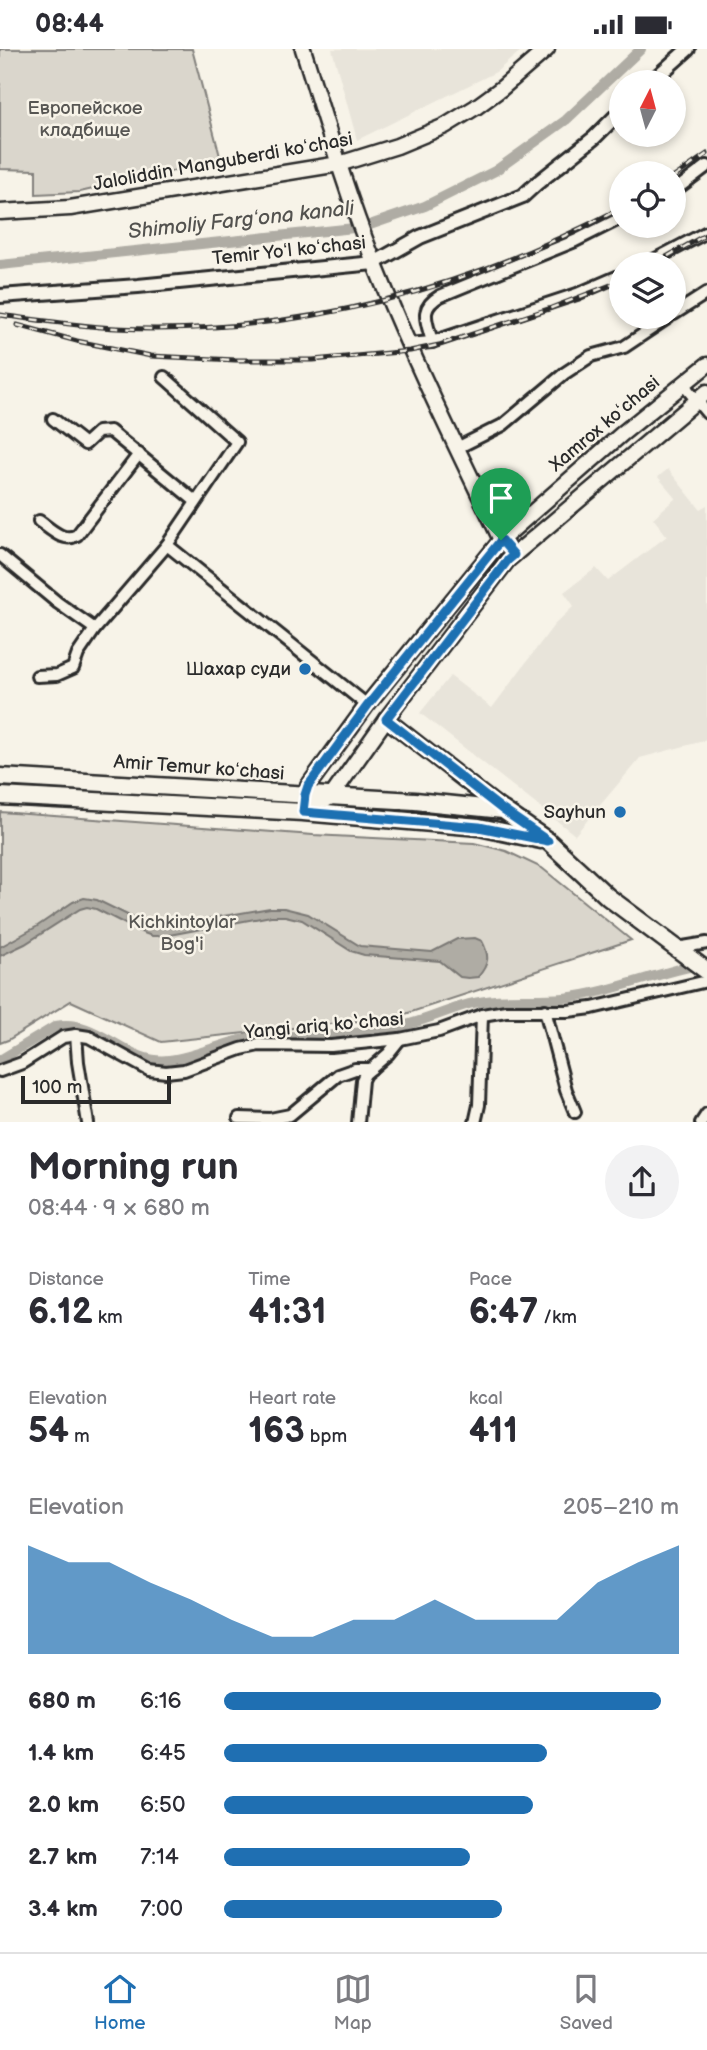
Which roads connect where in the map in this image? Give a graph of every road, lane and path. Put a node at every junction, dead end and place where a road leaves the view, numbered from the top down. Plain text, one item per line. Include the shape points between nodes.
1 (303, 49) edge
2 (547, 49) edge
3 (688, 49) edge
4 (664, 70) edge
5 (609, 123) edge
6 (339, 164) junction
7 (707, 166) edge
8 (686, 182) edge
9 (0, 212) edge
10 (609, 224) edge
11 (707, 232) edge
12 (669, 252) edge
13 (373, 260) junction
14 (609, 280) edge
15 (707, 293) edge
16 (0, 296) edge
17 (686, 306) edge
18 (651, 329) edge
19 (432, 342) junction
20 (408, 344) junction
21 (707, 365) edge
22 (164, 377) dead end
23 (683, 384) junction
24 (702, 396) edge
25 (707, 413) edge
26 (53, 419) dead end
27 (457, 447) junction
28 (139, 454) junction
29 (195, 501) junction
30 (39, 521) dead end
31 (501, 540) junction
32 (167, 545) junction
33 (0, 555) edge
34 (514, 555) junction
35 (95, 629) junction
36 (37, 676) dead end
37 (368, 705) junction
38 (386, 719) junction
39 (0, 777) edge
40 (305, 795) junction
41 (0, 796) edge
42 (331, 797) junction
43 (503, 810) junction
44 (303, 812) junction
45 (548, 841) junction
46 (707, 943) edge
47 (681, 951) junction
48 (707, 971) edge
49 (707, 981) edge
50 (545, 1010) junction
51 (482, 1015) junction
52 (76, 1035) junction
53 (400, 1039) junction
54 (371, 1069) junction
55 (0, 1071) edge
56 (575, 1112) dead end
57 (707, 1114) edge
58 (239, 1118) dead end
59 (88, 1122) edge
60 (358, 1122) edge
61 (475, 1122) edge
62 (701, 1122) edge

1 - 6 main road
2 - 6 main road, Jaloliddin Manguberdi koʻchasi via 502,88 444,126
3 - 4 street
5 - 13 street, Temir Yoʻl koʻchasi via 523,196
6 - 9 main road, Jaloliddin Manguberdi koʻchasi via 70,208
6 - 13 main road
7 - 8 street
10 - 19 street via 430,302 425,314
11 - 12 street
13 - 16 street, Temir Yoʻl koʻchasi
13 - 20 main road
14 - 19 street
15 - 17 street
18 - 27 street via 624,347 591,356 503,425
19 - 20 street
20 - 27 main road
21 - 23 main road, Xamrox koʻchasi
22 - 29 street via 237,442
23 - 24 street
23 - 31 main road, Xamrox koʻchasi
24 - 25 street
24 - 34 main road
26 - 28 street via 85,444 99,432 110,431
27 - 31 main road
28 - 29 street
28 - 30 street via 77,535 63,538
29 - 32 street
31 - 34 main road
31 - 37 main road, Xamrox koʻchasi
32 - 35 street
32 - 37 street
33 - 35 street
34 - 38 main road
35 - 36 street via 73,668
37 - 40 main road, Xamrox koʻchasi
38 - 42 main road
38 - 43 main road
39 - 40 main road, Amir Temur koʻchasi
40 - 42 main road, Amir Temur koʻchasi
40 - 44 main road, Xamrox koʻchasi
41 - 44 main road, Amir Temur koʻchasi
42 - 43 main road, Amir Temur koʻchasi
42 - 44 main road
43 - 45 main road, Amir Temur koʻchasi
44 - 45 main road, Amir Temur koʻchasi via 479,827
45 - 47 main road via 608,897
46 - 47 street
47 - 48 main road
49 - 50 street, Yangi ariq ko‘chasi via 592,1009
50 - 51 street, Yangi ariq ko‘chasi
50 - 56 street
51 - 53 street, Yangi ariq ko‘chasi
51 - 61 street
52 - 53 street, Yangi ariq ko‘chasi via 89,1037 149,1070 166,1072 259,1045 331,1046
52 - 55 street via 62,1037 22,1063
52 - 59 street
53 - 54 street
54 - 58 street via 338,1075 290,1115
54 - 60 street via 360,1087
57 - 62 street

